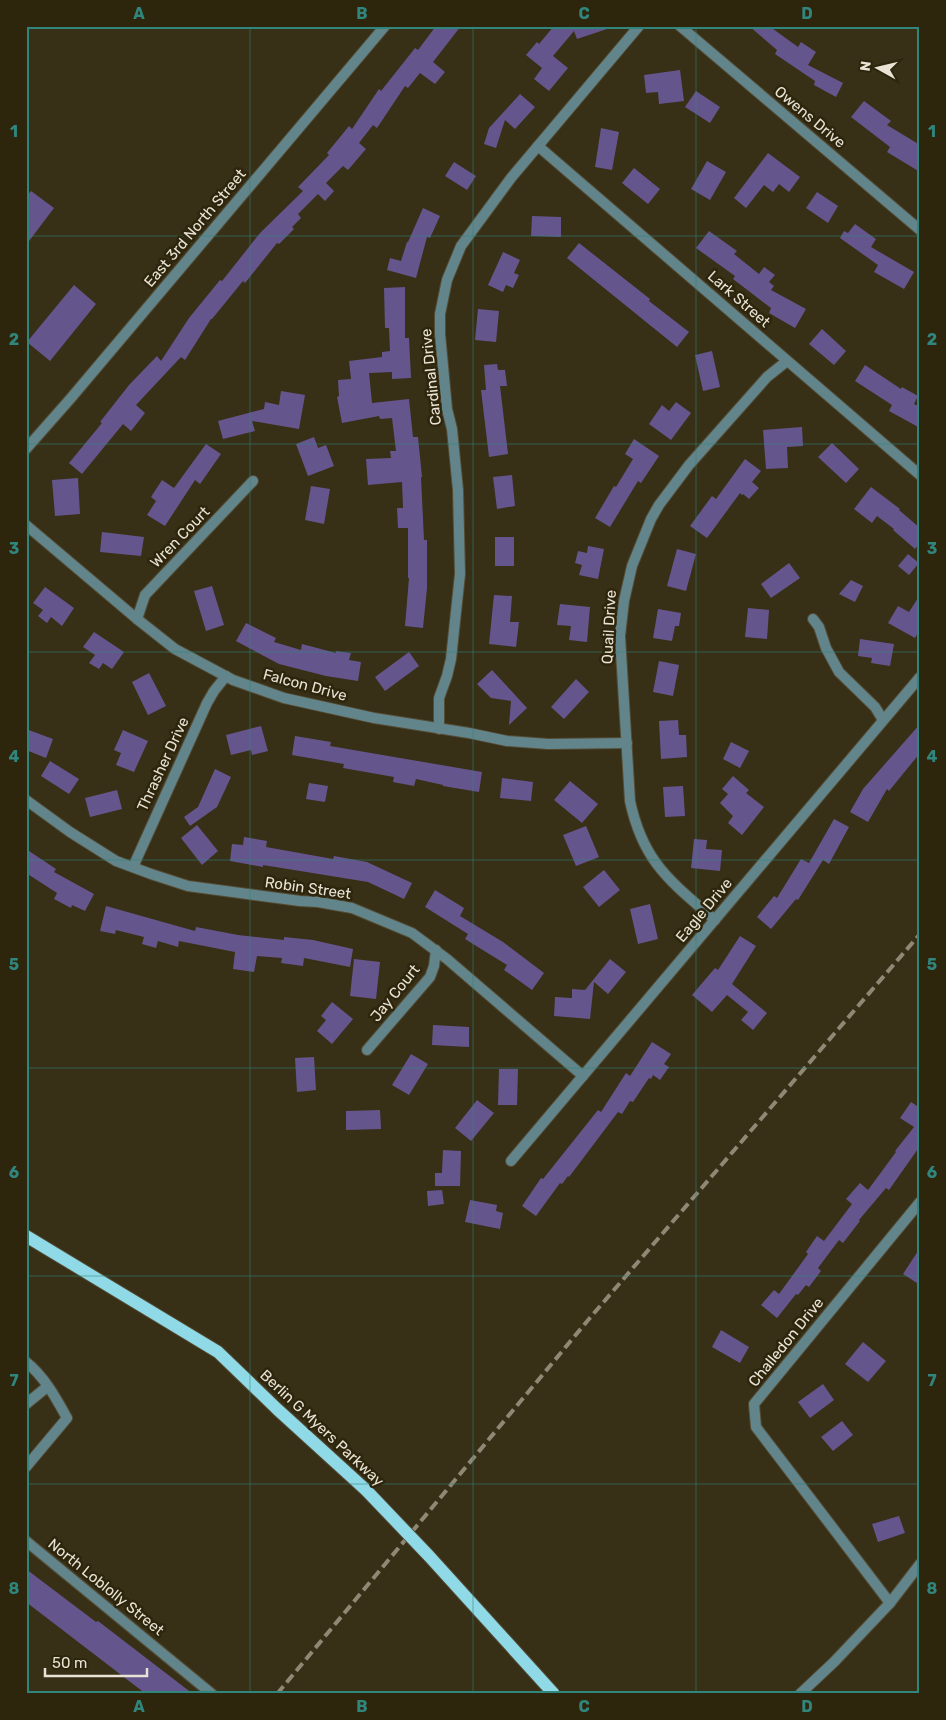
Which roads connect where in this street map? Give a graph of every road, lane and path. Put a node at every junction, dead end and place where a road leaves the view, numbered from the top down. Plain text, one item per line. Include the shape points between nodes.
1 (385, 26) edge
2 (639, 26) edge
3 (680, 26) edge
4 (538, 146) junction
5 (920, 230) edge
6 (787, 360) junction
7 (26, 449) edge
8 (920, 475) edge
9 (253, 482) dead end
10 (26, 525) edge
11 (813, 618) dead end
12 (136, 619) junction
13 (226, 676) junction
14 (920, 677) edge
15 (884, 720) junction
16 (439, 729) junction
17 (626, 743) junction
18 (26, 800) edge
19 (133, 867) junction
20 (714, 920) junction
21 (436, 950) junction
22 (367, 1050) dead end
23 (583, 1076) junction
24 (511, 1162) dead end
25 (920, 1202) edge
26 (26, 1236) edge
27 (26, 1362) edge
28 (47, 1387) junction
29 (26, 1404) edge
30 (26, 1466) edge
31 (26, 1541) edge
32 (920, 1564) edge
33 (890, 1603) junction
34 (212, 1694) edge
35 (554, 1694) edge
36 (800, 1694) edge

1 - 7 street, East 3rd North Street
2 - 4 street, Cardinal Drive
3 - 5 street, Owens Drive
4 - 6 street, Lark Street
4 - 16 street, Cardinal Drive via 461,246 442,297 440,334 458,490 460,574 451,659 439,698
6 - 8 street, Lark Street
6 - 17 street, Quail Drive via 767,377 689,465 651,519 632,566 620,636
9 - 12 street, Wren Court via 145,595
10 - 12 street, Falcon Drive
11 - 15 street via 839,672 876,707
12 - 13 street, Falcon Drive via 176,648
13 - 16 street, Falcon Drive via 284,698
13 - 19 street, Thrasher Drive via 207,703
14 - 15 street, Eagle Drive
15 - 20 street, Eagle Drive
16 - 17 street, Falcon Drive via 507,741
17 - 20 street, Quail Drive via 630,801 641,838 669,881
18 - 19 street, Robin Street via 70,832
19 - 21 street, Robin Street via 188,886 352,908 412,933
20 - 23 street, Eagle Drive
21 - 22 street, Jay Court via 430,977
21 - 23 street, Robin Street
23 - 24 street, Eagle Drive
25 - 33 street, Challedon Drive via 754,1404 756,1427
26 - 35 main road, Berlin G Myers Parkway, bridge via 218,1352 366,1490
27 - 28 street
28 - 29 street
28 - 30 street via 67,1418
31 - 34 street, North Loblolly Street
32 - 33 street
33 - 36 street

